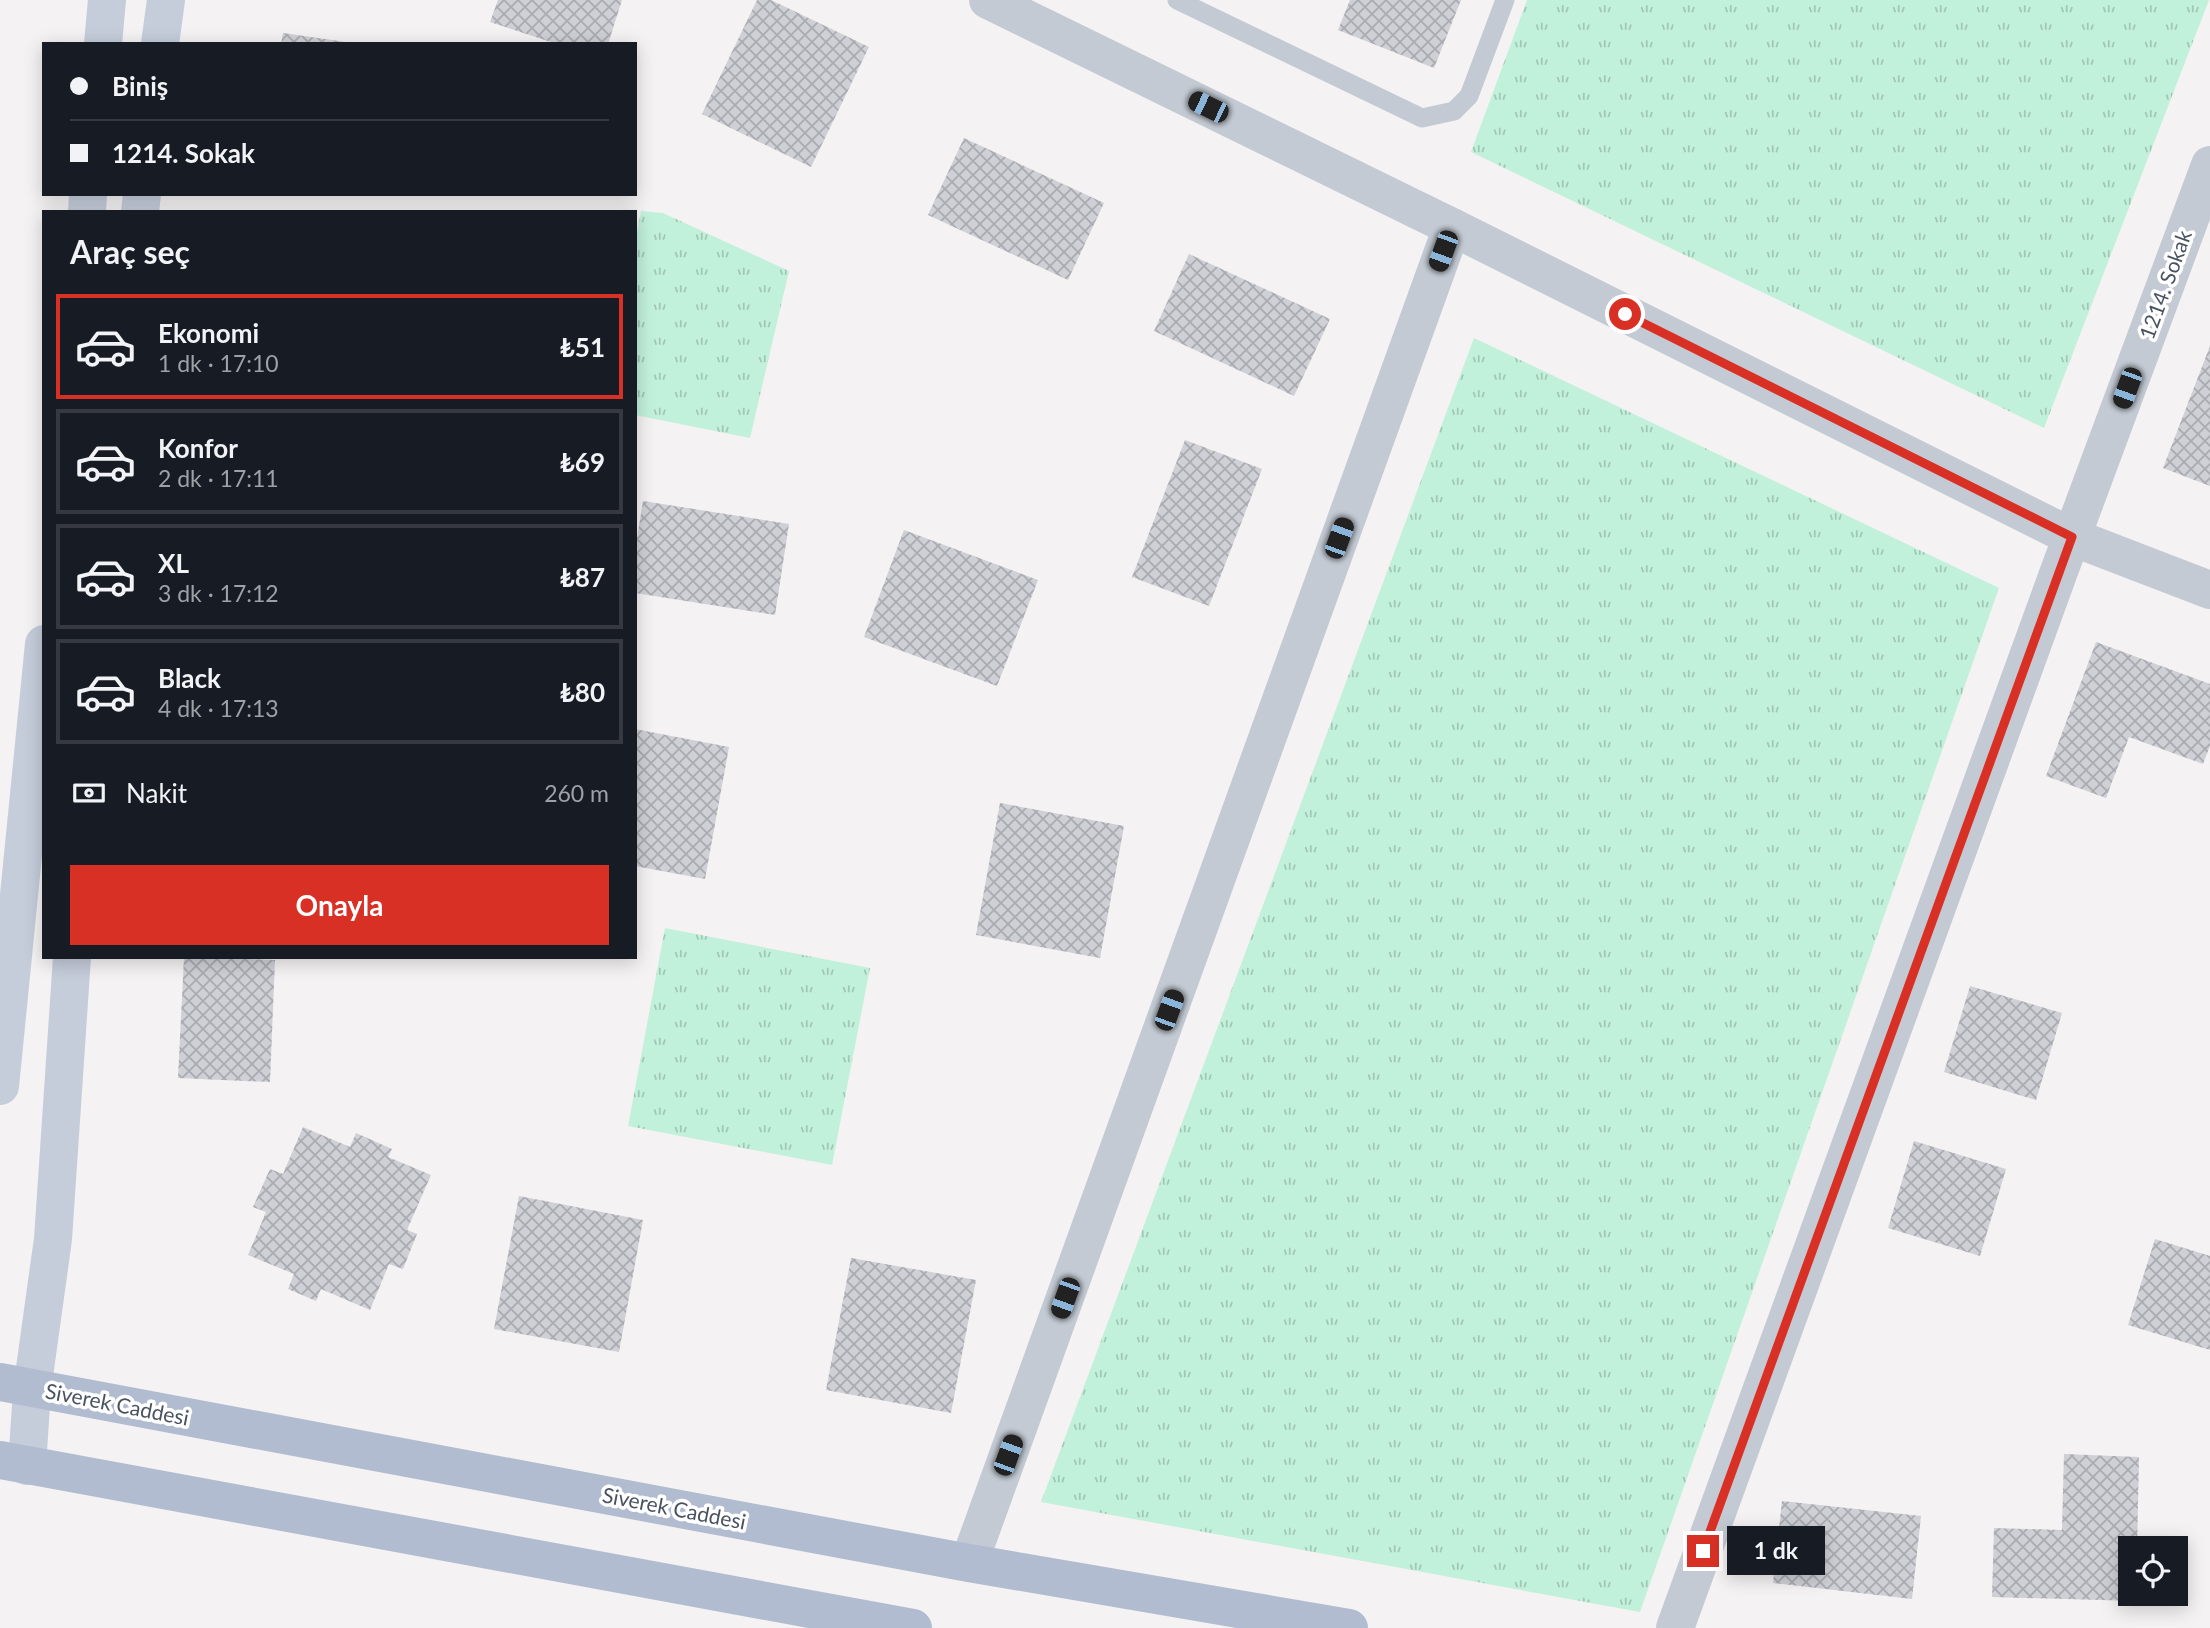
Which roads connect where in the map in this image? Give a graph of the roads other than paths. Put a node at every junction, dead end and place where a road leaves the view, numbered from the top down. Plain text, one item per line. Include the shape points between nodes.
1 (107, 0) edge
2 (166, 0) edge
3 (988, 0) edge
4 (1177, 0) edge
5 (1505, 0) edge
6 (103, 42) edge
7 (160, 42) edge
8 (2210, 165) edge
9 (1452, 227) junction
10 (2072, 537) junction
11 (2210, 590) edge
12 (42, 664) edge
13 (72, 959) edge
14 (0, 1086) edge
15 (16, 1386) edge
16 (14, 1463) edge
17 (969, 1563) junction
18 (913, 1628) edge
19 (1349, 1628) edge
20 (1675, 1628) edge

1 - 6 main road
2 - 7 main road
3 - 9 street
4 - 5 lane via 1422,118 1454,111 1469,96
8 - 10 street, 1214. Sokak
9 - 10 street
9 - 17 street
10 - 11 street
10 - 20 street, 1214. Sokak
12 - 14 main road
13 - 15 main road via 52,1239
15 - 16 main road
15 - 17 main road, Siverek Caddesi
16 - 18 main road
17 - 19 main road, Siverek Caddesi

